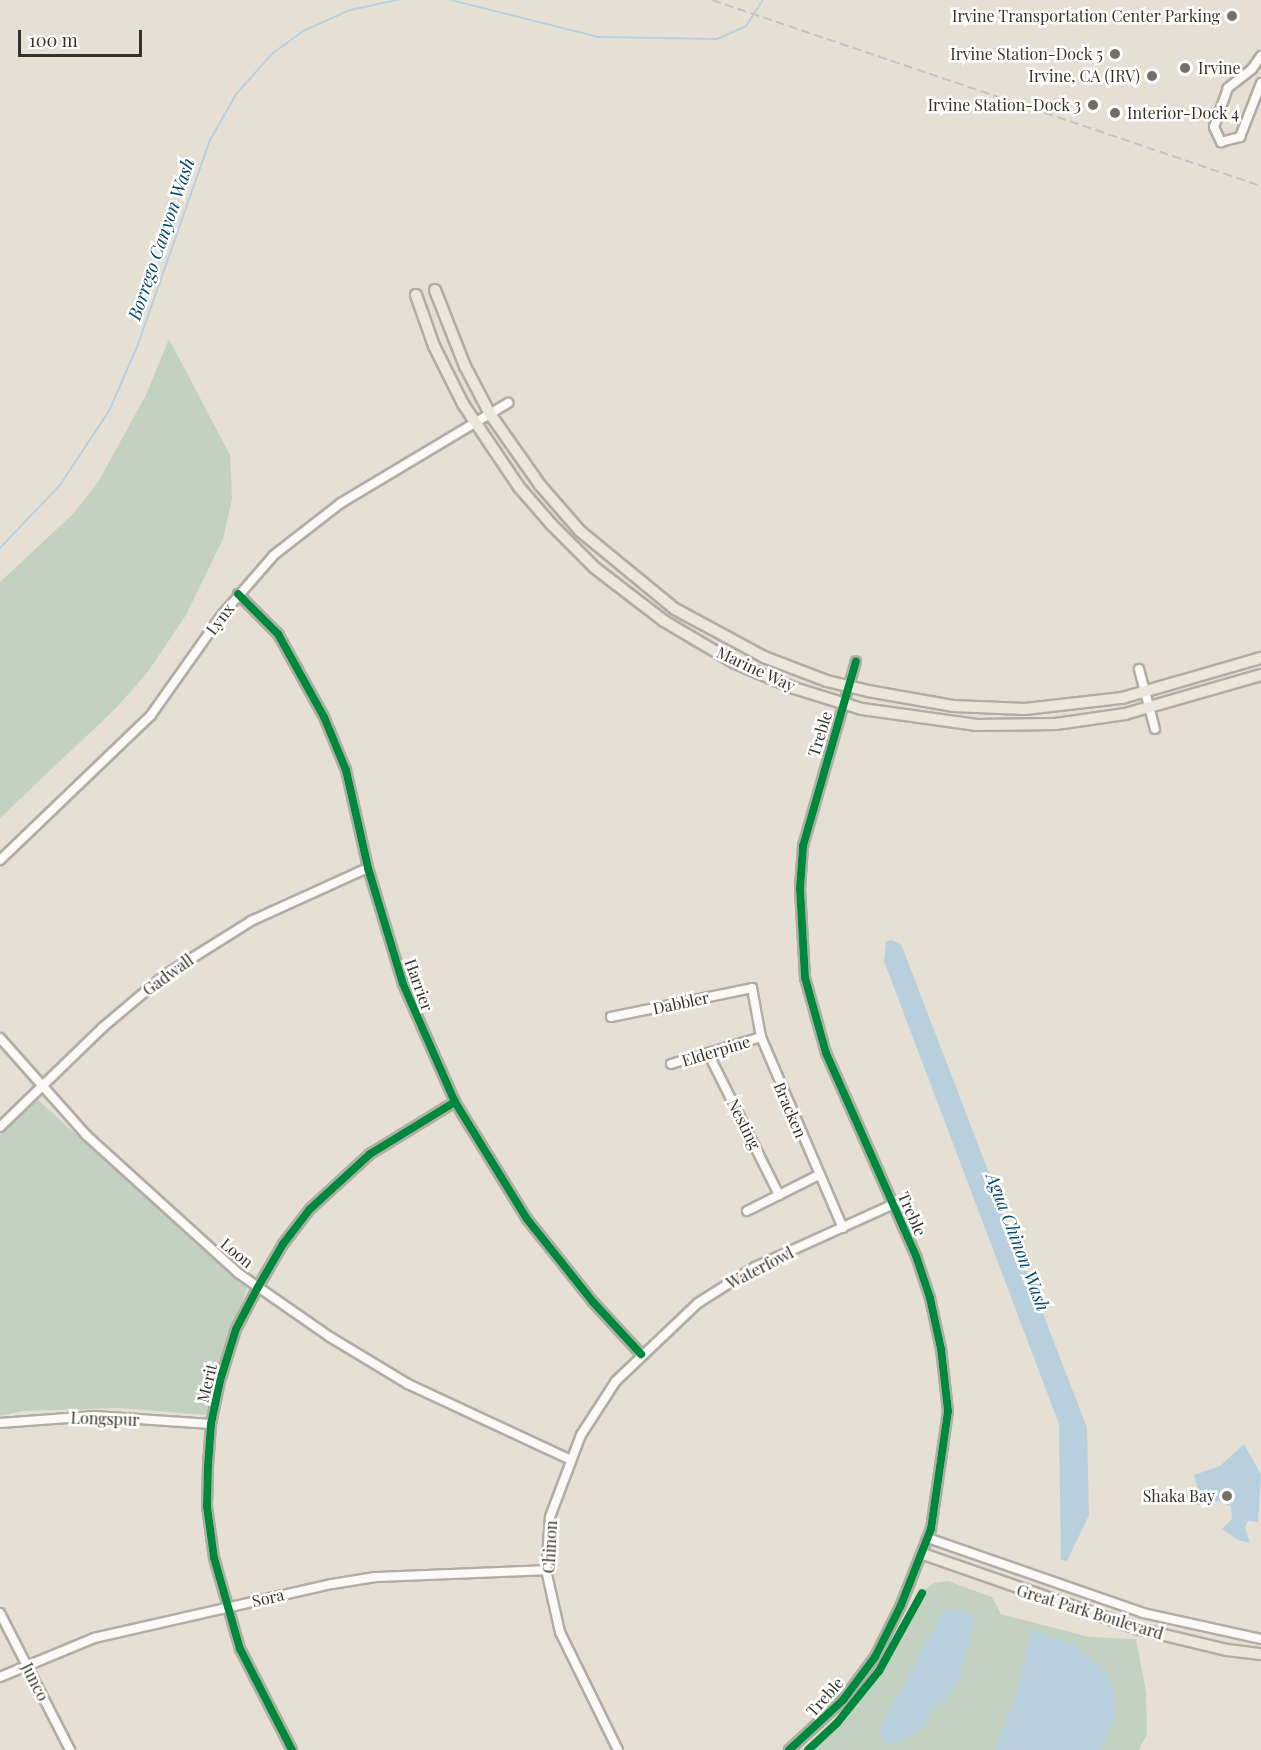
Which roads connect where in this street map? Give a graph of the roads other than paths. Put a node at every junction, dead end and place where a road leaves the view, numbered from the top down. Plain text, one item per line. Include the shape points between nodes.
1 (1261, 56) edge
2 (1261, 83) edge
3 (435, 290) dead end
4 (416, 295) dead end
5 (508, 403) dead end
6 (490, 414) junction
7 (475, 424) junction
8 (238, 594) junction
9 (1261, 658) edge
10 (856, 661) dead end
11 (1139, 669) dead end
12 (1261, 675) edge
13 (848, 687) junction
14 (1146, 693) junction
15 (843, 703) junction
16 (1150, 710) junction
17 (1155, 729) dead end
18 (0, 860) edge
19 (368, 868) junction
20 (752, 988) joint
21 (611, 1017) dead end
22 (761, 1037) junction
23 (0, 1038) edge
24 (708, 1053) junction
25 (671, 1064) dead end
26 (42, 1085) junction
27 (455, 1102) junction
28 (0, 1127) edge
29 (819, 1175) junction
30 (779, 1195) junction
31 (894, 1204) junction
32 (747, 1211) dead end
33 (843, 1228) junction
34 (258, 1287) junction
35 (641, 1354) junction
36 (0, 1423) edge
37 (211, 1424) junction
38 (569, 1459) junction
39 (928, 1538) junction
40 (923, 1554) junction
41 (546, 1570) junction
42 (227, 1608) junction
43 (0, 1613) edge
44 (1261, 1639) edge
45 (1261, 1654) edge
46 (26, 1664) junction
47 (0, 1677) edge
48 (70, 1750) edge
49 (292, 1750) edge
50 (618, 1750) edge
51 (789, 1750) edge

1 - 2 street via 1252,69 1228,88 1214,127 1221,142 1240,137
3 - 6 main road, Marine Way via 465,366
4 - 7 main road, Marine Way via 447,375
5 - 6 street, Lynx
6 - 7 street, Lynx
6 - 13 main road, Marine Way via 540,484 580,531 635,580 712,632 764,657
7 - 8 street, Lynx via 320,517 273,555
7 - 15 main road, Marine Way via 551,524 595,568 664,621 735,663
8 - 18 street, Lynx via 151,715
8 - 19 street, Harrier via 282,640 324,717 346,770
9 - 14 main road, Marine Way
10 - 13 street, Treble
11 - 14 street
12 - 16 main road, Marine Way
13 - 14 main road, Marine Way via 976,708 1055,707
13 - 15 street, Treble
14 - 16 street
15 - 16 main road, Marine Way via 928,721 977,725 1056,724
15 - 31 street, Treble via 803,846 800,889 805,978 826,1053
16 - 17 street
19 - 26 street, Gadwall via 269,912 191,958 126,1006
19 - 27 street, Harrier via 403,984
20 - 21 street, Dabbler
20 - 22 street, Bracken
22 - 24 street, Elderpine
22 - 29 street, Bracken
23 - 26 street, Loon
24 - 25 street, Elderpine
24 - 30 street, Nesting
26 - 28 street, Gadwall
26 - 34 street, Loon via 86,1135 159,1204
27 - 34 street, Merit via 394,1137 337,1181 283,1244
27 - 35 street, Harrier via 526,1219
29 - 30 street
29 - 33 street, Bracken
30 - 32 street
31 - 33 street, Waterfowl
31 - 39 street, Treble via 930,1298 948,1411
33 - 35 street, Waterfowl via 727,1283 698,1303
34 - 37 street, Merit via 236,1329
34 - 38 street, Loon via 408,1384
35 - 38 street, Chinon via 593,1411
36 - 37 street, Longspur via 95,1416
37 - 42 street, Merit via 207,1506 214,1558
38 - 41 street, Chinon via 550,1517
39 - 40 street, Treble
39 - 44 street, Great Park Boulevard via 1143,1613
40 - 45 main road, Great Park Boulevard via 1135,1628
40 - 51 street, Treble via 875,1657 843,1700
41 - 42 street, Sora via 360,1579
41 - 50 street, Chinon via 560,1632
42 - 46 street, Sora via 94,1638
42 - 49 street, Merit via 240,1649
43 - 46 street, Junco
46 - 47 street, Sora
46 - 48 street, Junco

